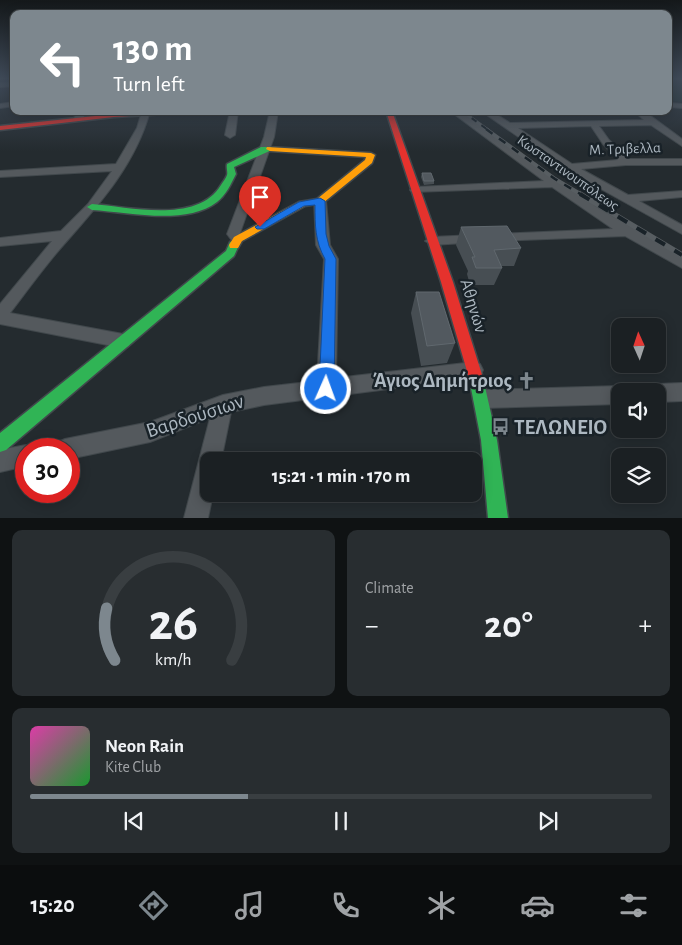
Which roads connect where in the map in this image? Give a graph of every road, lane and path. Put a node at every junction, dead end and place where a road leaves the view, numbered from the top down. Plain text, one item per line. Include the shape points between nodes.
1 (81, 115) edge
2 (145, 115) edge
3 (233, 115) edge
4 (273, 115) edge
5 (390, 115) edge
6 (460, 115) edge
7 (491, 115) edge
8 (643, 115) edge
9 (652, 122) junction
10 (594, 125) junction
11 (508, 126) junction
12 (0, 128) edge
13 (230, 135) dead end
14 (682, 143) edge
15 (264, 149) junction
16 (626, 162) junction
17 (682, 162) edge
18 (119, 167) junction
19 (569, 167) junction
20 (0, 174) edge
21 (557, 184) junction
22 (416, 190) junction
23 (682, 194) edge
24 (625, 199) junction
25 (320, 201) junction
26 (92, 207) junction
27 (682, 230) edge
28 (628, 232) junction
29 (67, 234) junction
30 (238, 240) junction
31 (432, 241) junction
32 (0, 242) edge
33 (682, 263) edge
34 (0, 317) edge
35 (123, 341) junction
36 (474, 370) junction
37 (326, 389) junction
38 (682, 392) edge
39 (666, 393) edge
40 (611, 394) edge
41 (482, 399) junction
42 (224, 404) junction
43 (0, 444) edge
44 (80, 446) edge
45 (212, 452) edge
46 (15, 458) edge
47 (0, 461) edge
48 (200, 502) edge
49 (196, 518) edge
50 (498, 518) edge

1 - 12 street
2 - 18 street
3 - 13 street
4 - 15 street
5 - 22 street, Αθηνών
6 - 21 street, Κωσταντινουπόλεως
7 - 11 street, Κωσταντινουπόλεως
8 - 9 street
9 - 10 street
9 - 14 street
10 - 11 street
10 - 16 street
11 - 19 street, Κωσταντινουπόλεως
15 - 25 street via 371,155 369,161
15 - 26 street via 230,166 232,174 226,187 218,197 198,209 180,212
15 - 30 street via 233,234
16 - 17 street, Μ. Τριβελλα
16 - 19 street, Μ. Τριβελλα
18 - 20 street
18 - 26 street
19 - 24 street, Κωσταντινουπόλεως
21 - 22 street
21 - 28 street, Κωσταντινουπόλεως
22 - 31 street, Αθηνών
23 - 24 street
24 - 27 street, Κωσταντινουπόλεως
25 - 30 street via 302,204
25 - 37 street via 323,246 331,259
26 - 29 street
28 - 31 street
28 - 33 street, Κωσταντινουπόλεως
29 - 32 street
29 - 34 street
30 - 35 street via 230,253
31 - 36 street, Αθηνών
34 - 35 street
35 - 43 street
36 - 37 street, Βαρδούσιων
36 - 41 street, Αθηνών
37 - 42 street, Βαρδούσιων
38 - 39 street
40 - 41 street
41 - 50 street, Αθηνών
42 - 44 street, Βαρδούσιων via 150,432
42 - 45 street
46 - 47 street
48 - 49 street

